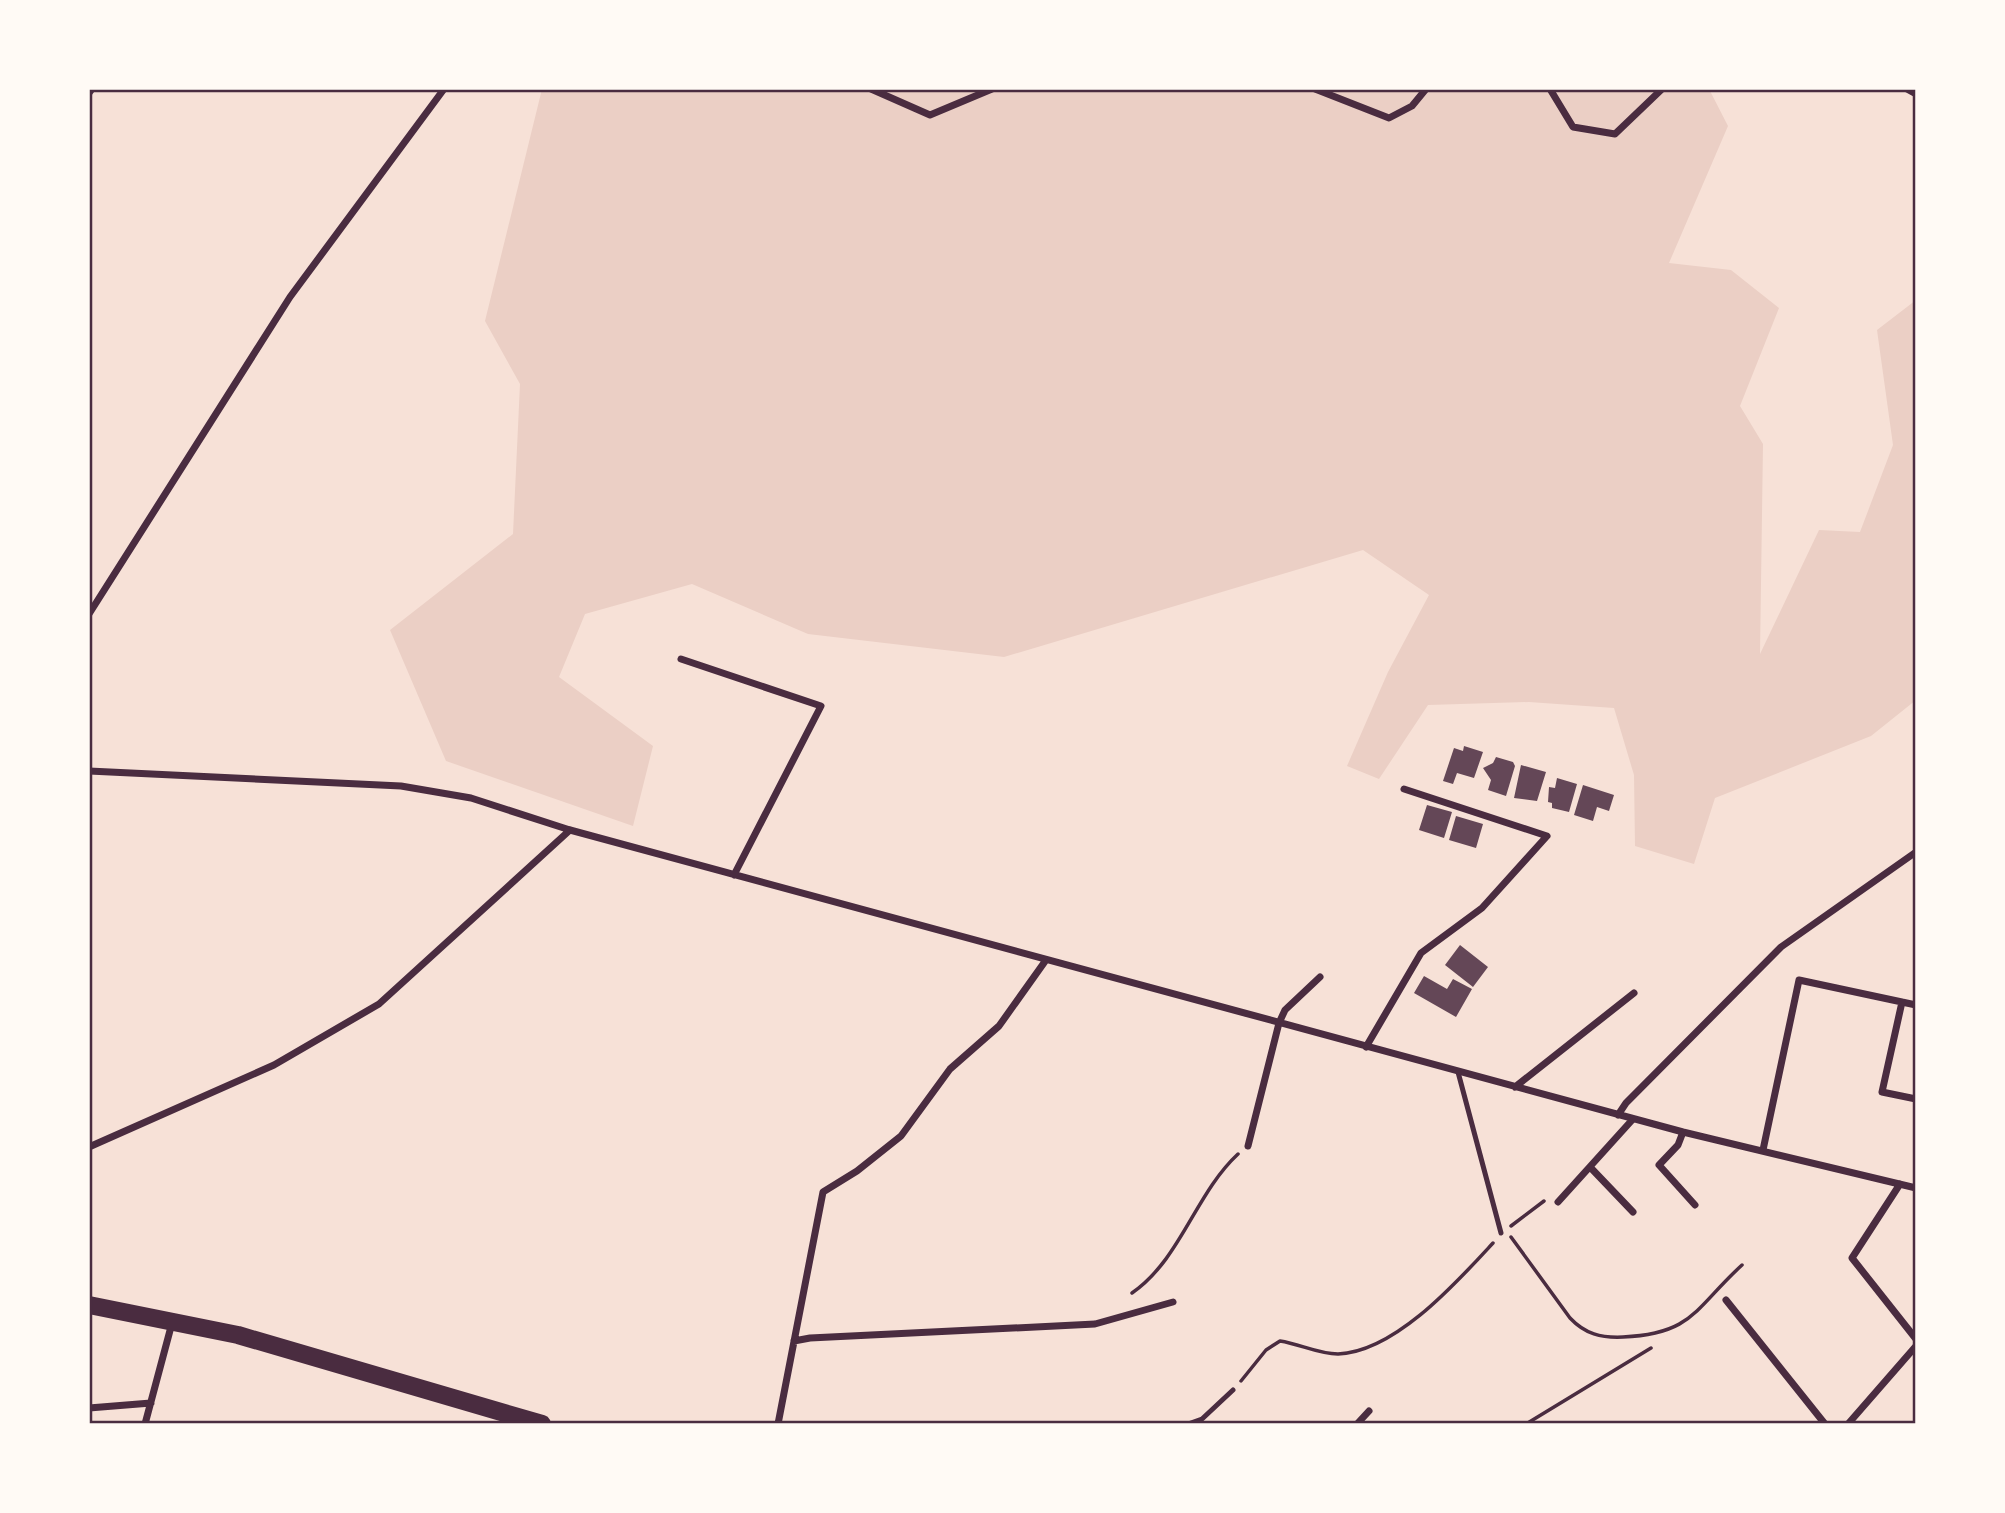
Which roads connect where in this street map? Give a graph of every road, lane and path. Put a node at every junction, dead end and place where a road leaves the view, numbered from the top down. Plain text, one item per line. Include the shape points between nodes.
1 (444, 89) edge
2 (871, 89) edge
3 (992, 89) edge
4 (1315, 89) edge
5 (1426, 89) edge
6 (1550, 89) edge
7 (1662, 89) edge
8 (1907, 89) edge
9 (1916, 94) edge
10 (89, 614) edge
11 (681, 659) dead end
12 (89, 771) edge
13 (1404, 789) dead end
14 (570, 830) junction
15 (1916, 852) edge
16 (734, 875) junction
17 (1046, 960) junction
18 (1320, 977) dead end
19 (1634, 993) dead end
20 (1902, 1002) junction
21 (1916, 1005) edge
22 (1279, 1023) junction
23 (1366, 1047) junction
24 (1458, 1072) junction
25 (1515, 1087) junction
26 (1916, 1099) edge
27 (1618, 1115) junction
28 (1633, 1119) junction
29 (1683, 1132) junction
30 (1248, 1146) joint
31 (89, 1147) edge
32 (1763, 1150) junction
33 (1590, 1167) junction
34 (1900, 1184) junction
35 (1916, 1188) edge
36 (1558, 1202) joint
37 (1695, 1205) dead end
38 (1633, 1212) dead end
39 (1501, 1233) joint
40 (1742, 1265) dead end
41 (1132, 1293) dead end
42 (1726, 1300) dead end
43 (1173, 1302) dead end
44 (89, 1305) edge
45 (172, 1321) junction
46 (1916, 1339) edge
47 (794, 1341) junction
48 (1916, 1346) edge
49 (1651, 1348) dead end
50 (1233, 1390) joint
51 (152, 1404) junction
52 (89, 1408) edge
53 (1369, 1411) dead end
54 (145, 1424) edge
55 (542, 1424) edge
56 (778, 1424) edge
57 (1188, 1424) edge
58 (1357, 1424) edge
59 (1526, 1424) edge
60 (1825, 1424) edge
61 (1848, 1424) edge

1 - 10 street via 290,297
2 - 3 street via 930,115
4 - 5 street via 1389,118 1412,106
6 - 7 street via 1573,127 1615,134
8 - 9 street
11 - 16 street via 821,706
12 - 14 street via 401,786 471,798
13 - 23 street via 1547,836 1482,908 1421,953
14 - 16 street
14 - 31 street via 379,1004 274,1065
15 - 27 street via 1781,947
16 - 17 street
17 - 22 street
17 - 47 street via 999,1026 950,1069 901,1136 823,1192
18 - 22 street via 1285,1010
19 - 25 street
20 - 21 street
20 - 26 street via 1882,1092
20 - 32 street via 1799,980
22 - 23 street
22 - 30 street
23 - 24 street
24 - 25 street
24 - 39 lane
25 - 27 street
27 - 28 street
28 - 29 street
28 - 33 street
29 - 32 street
29 - 37 street via 1678,1145 1659,1165
30 - 41 path via 1221,1170 1157,1272
32 - 34 street
33 - 36 street
33 - 38 street
34 - 35 street
34 - 46 street via 1852,1258
36 - 40 path via 1551,1197 1507,1229 1570,1318 1589,1333 1615,1338 1655,1336 1676,1328
39 - 50 path via 1451,1290 1371,1346 1336,1354 1276,1343
42 - 60 street
43 - 47 street via 1096,1324
44 - 45 highway
45 - 51 street
45 - 55 highway via 238,1335
47 - 56 street
48 - 61 street
49 - 59 path
50 - 57 lane via 1219,1407
51 - 52 street
51 - 54 street
53 - 58 street

